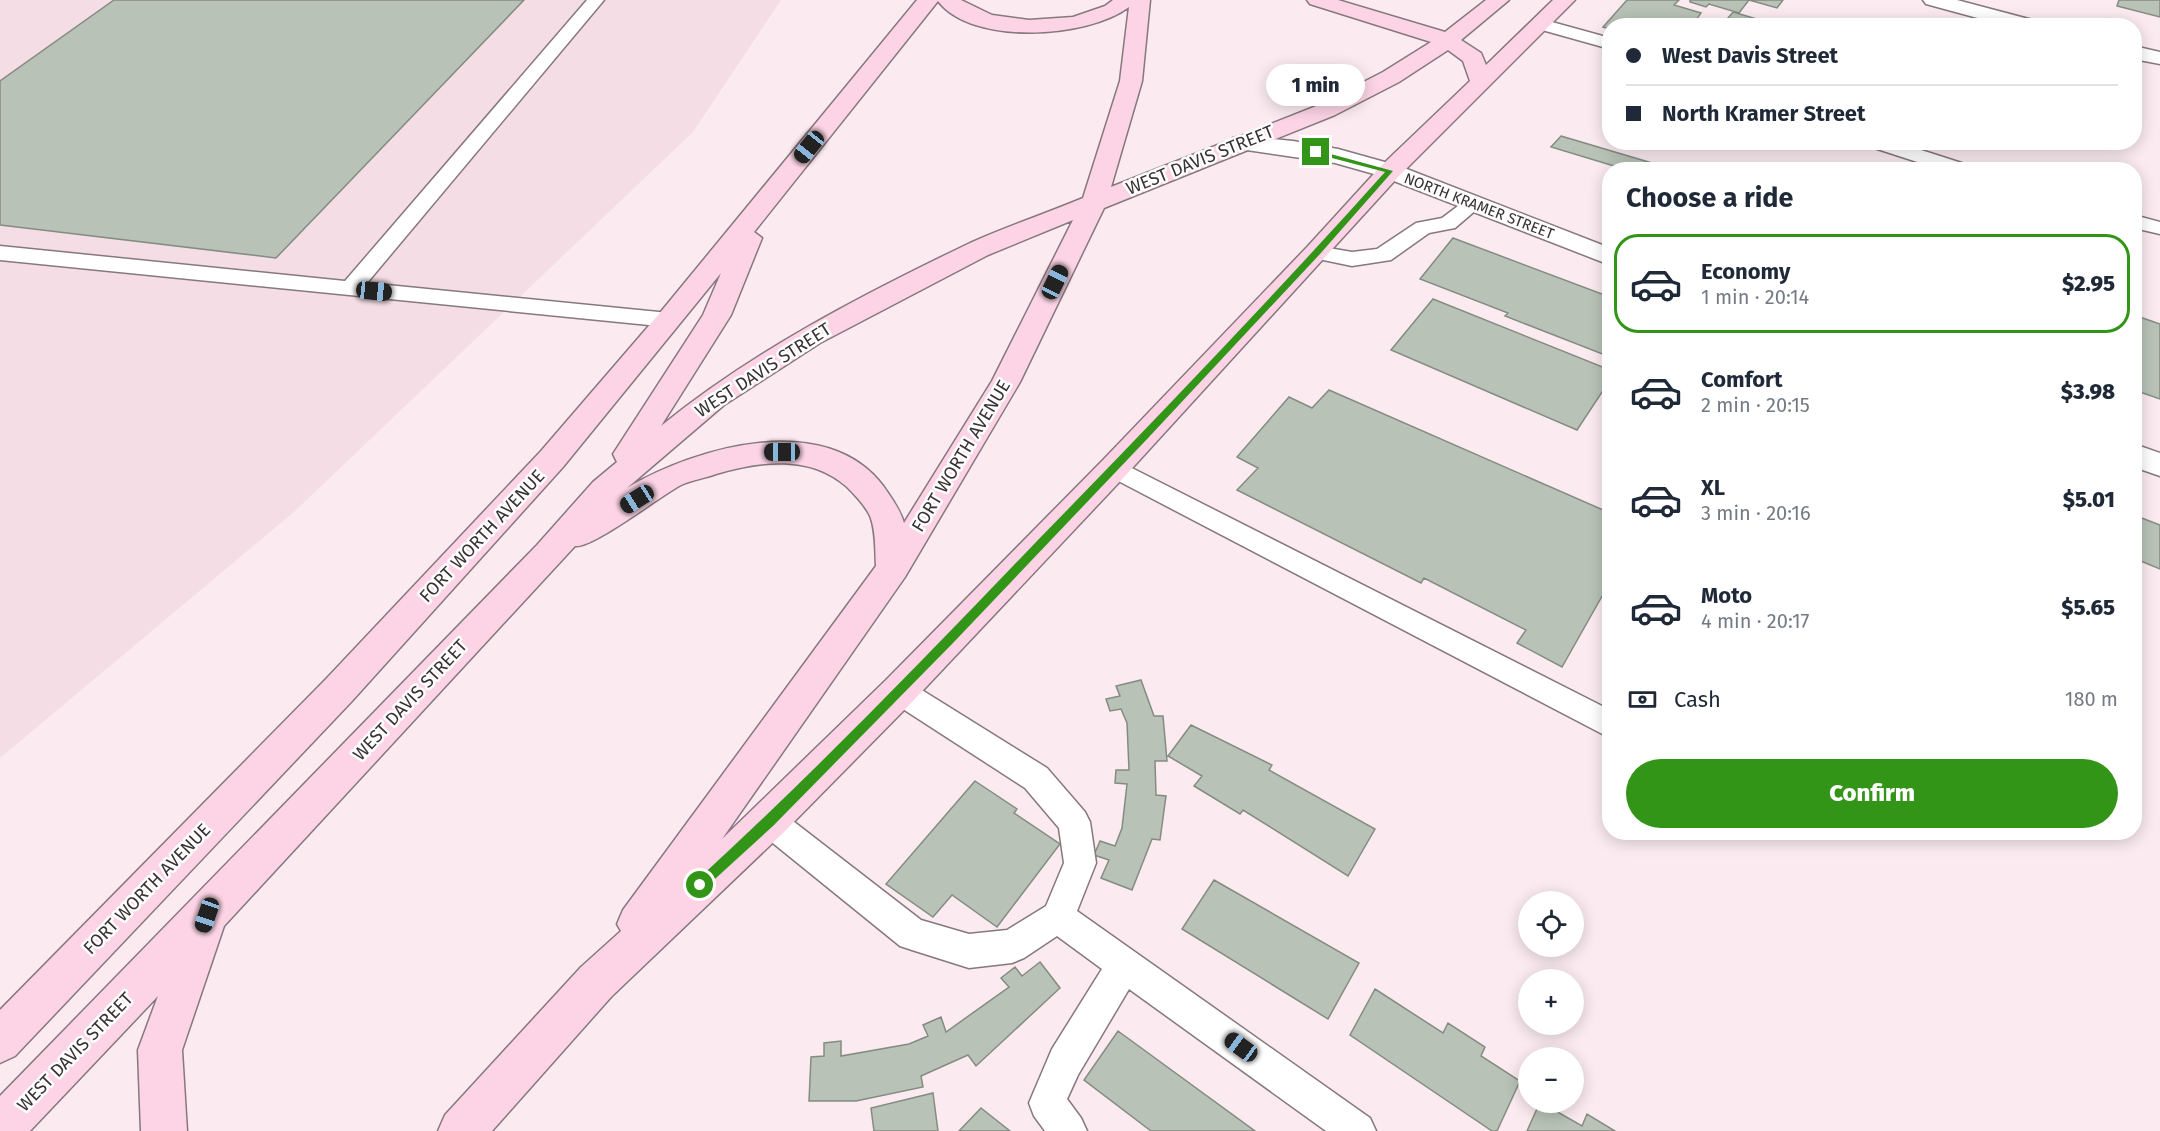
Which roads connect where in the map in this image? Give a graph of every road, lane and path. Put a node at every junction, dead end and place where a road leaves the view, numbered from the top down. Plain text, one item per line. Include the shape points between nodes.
1 (596, 0) edge
2 (928, 0) edge
3 (947, 0) edge
4 (1126, 0) edge
5 (1140, 0) edge
6 (1317, 0) edge
7 (1499, 0) edge
8 (1565, 0) edge
9 (1933, 0) edge
10 (2002, 18) edge
11 (1541, 24) junction
12 (1449, 40) junction
13 (1602, 42) edge
14 (2142, 54) edge
15 (2160, 58) edge
16 (1481, 82) junction
17 (1241, 143) junction
18 (1900, 150) edge
19 (1939, 162) edge
20 (1390, 171) junction
21 (1095, 201) junction
22 (765, 202) junction
23 (1473, 204) junction
24 (2142, 223) edge
25 (2160, 228) edge
26 (1317, 252) junction
27 (0, 253) edge
28 (1602, 254) edge
29 (351, 288) junction
30 (669, 320) junction
31 (2142, 458) edge
32 (2160, 465) edge
33 (1114, 468) junction
34 (604, 490) junction
35 (549, 554) junction
36 (893, 568) junction
37 (899, 691) junction
38 (1602, 721) edge
39 (770, 821) junction
40 (207, 915) junction
41 (1058, 916) junction
42 (1125, 964) junction
43 (596, 982) junction
44 (0, 1041) edge
45 (0, 1129) edge
46 (164, 1131) edge
47 (460, 1131) edge
48 (1068, 1131) edge
49 (1357, 1131) edge

1 - 29 lane
2 - 22 main road, FORT WORTH AVENUE
3 - 4 main road via 971,15 990,20 1063,25 1088,21 1116,9
5 - 21 main road, FORT WORTH AVENUE via 1131,81
6 - 12 main road
7 - 12 main road, WEST DAVIS STREET
8 - 11 main road
9 - 10 street
11 - 13 lane
11 - 16 main road
12 - 16 main road via 1473,58
12 - 17 main road, WEST DAVIS STREET via 1391,77 1327,110
14 - 15 street
16 - 20 main road
17 - 20 street, NORTH KRAMER STREET via 1338,156
17 - 21 main road, WEST DAVIS STREET
18 - 19 lane
20 - 23 street, NORTH KRAMER STREET
20 - 26 main road
21 - 34 main road, WEST DAVIS STREET via 979,249 810,337 714,398
21 - 36 main road, FORT WORTH AVENUE via 1006,382
22 - 30 main road, FORT WORTH AVENUE
22 - 34 main road via 717,315
23 - 26 lane via 1448,224 1423,227 1383,255 1352,259
23 - 28 street, NORTH KRAMER STREET
24 - 25 lane
26 - 33 main road
27 - 29 lane
29 - 30 lane
30 - 44 main road, FORT WORTH AVENUE via 552,459 355,673
31 - 32 street
33 - 37 main road
33 - 38 lane
34 - 35 main road, WEST DAVIS STREET
35 - 36 main road via 673,477 761,452 802,452 835,462 860,480 885,511
35 - 40 main road, WEST DAVIS STREET
36 - 43 main road, FORT WORTH AVENUE
37 - 39 main road
37 - 41 lane via 1036,778 1074,822 1080,863
39 - 41 lane via 912,934 969,951 1012,946
39 - 43 main road
40 - 45 main road, WEST DAVIS STREET
40 - 46 main road via 160,1050
41 - 42 lane
42 - 48 lane via 1065,1062 1047,1103
42 - 49 lane
43 - 47 main road

